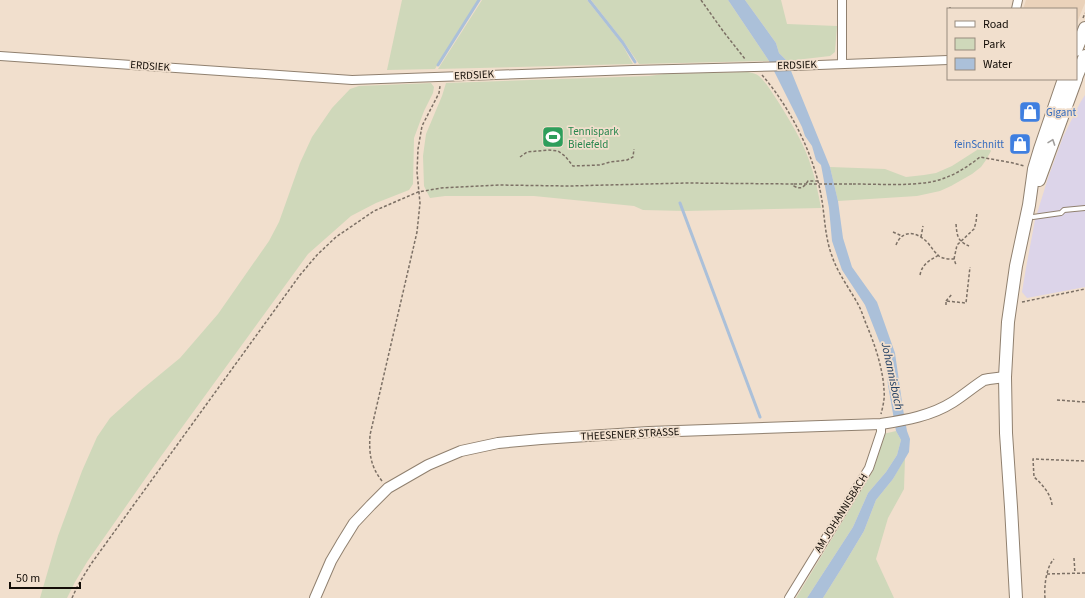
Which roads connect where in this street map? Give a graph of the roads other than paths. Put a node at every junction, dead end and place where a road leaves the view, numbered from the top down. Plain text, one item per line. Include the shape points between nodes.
1 (842, 0) edge
2 (1085, 28) edge
3 (1077, 48) edge
4 (0, 56) edge
5 (947, 60) edge
6 (842, 63) junction
7 (1064, 80) edge
8 (1076, 80) edge
9 (1085, 208) edge
10 (1028, 210) junction
11 (1005, 377) junction
12 (881, 424) junction
13 (314, 598) edge
14 (789, 598) edge
15 (1016, 598) edge

1 - 6 street
2 - 3 main road
4 - 6 street, ERDSIEK via 352,80
5 - 6 street, ERDSIEK
7 - 10 main road via 1040,149
10 -> 8 main road
9 - 10 lane via 1033,217
10 - 11 main road via 1012,285
11 - 12 street, THEESENER STRASSE via 984,380 951,403 927,415
11 - 15 main road
12 - 13 street, THEESENER STRASSE via 649,432 541,439 461,452 428,465 388,488 354,523 331,561
12 - 14 street, AM JOHANNISBACH via 881,432 869,468

